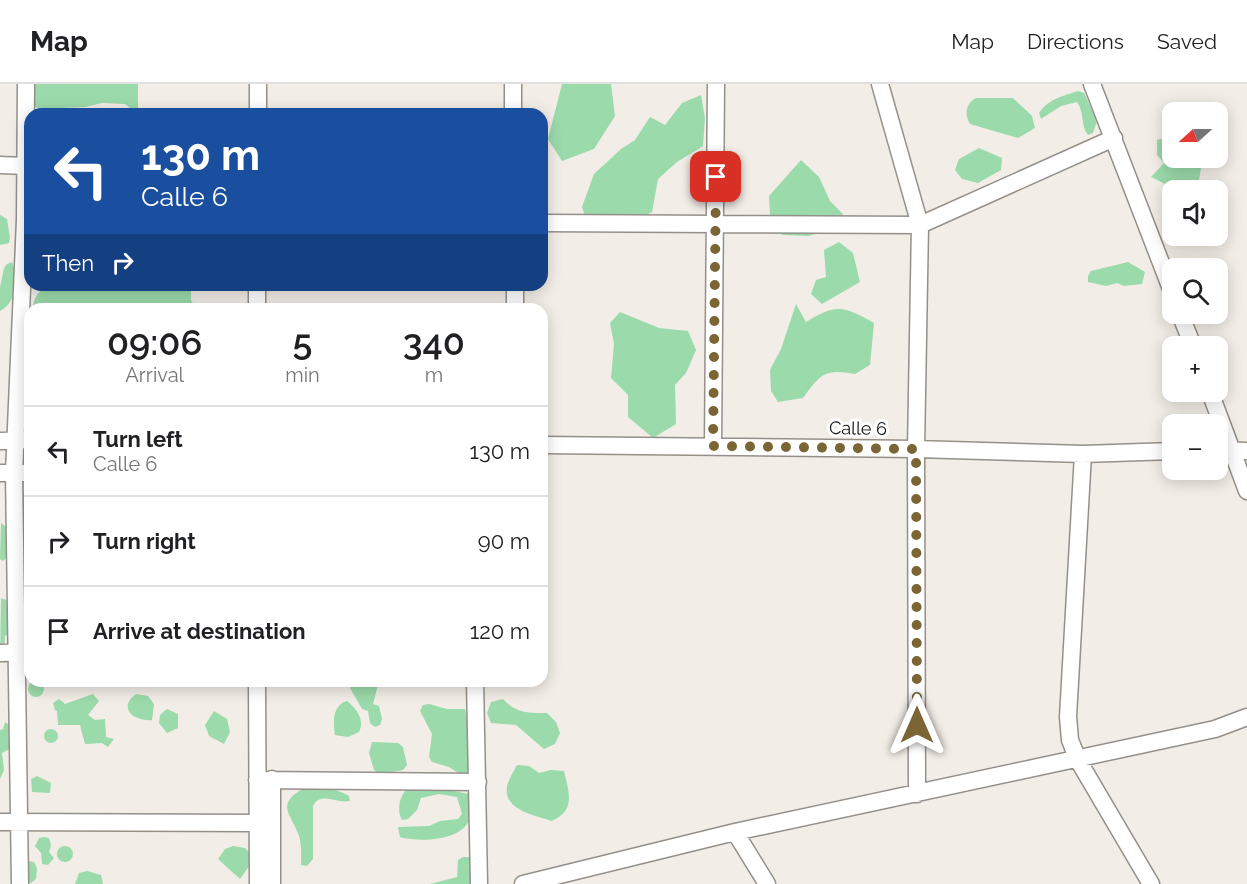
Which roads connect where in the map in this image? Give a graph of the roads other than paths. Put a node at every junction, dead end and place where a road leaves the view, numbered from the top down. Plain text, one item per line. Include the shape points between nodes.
1 (26, 84) edge
2 (258, 84) edge
3 (513, 84) edge
4 (716, 84) edge
5 (880, 84) edge
6 (1092, 84) edge
7 (26, 108) edge
8 (258, 108) edge
9 (513, 108) edge
10 (1113, 138) junction
11 (0, 165) edge
12 (24, 166) edge
13 (548, 223) edge
14 (715, 224) junction
15 (920, 225) junction
16 (1162, 265) edge
17 (1214, 402) edge
18 (24, 440) edge
19 (0, 441) edge
20 (548, 445) edge
21 (713, 446) junction
22 (916, 449) junction
23 (1232, 450) edge
24 (1162, 451) edge
25 (1083, 454) junction
26 (15, 473) edge
27 (1247, 491) edge
28 (15, 653) edge
29 (257, 687) edge
30 (475, 687) edge
31 (1247, 717) edge
32 (1078, 760) junction
33 (265, 780) junction
34 (478, 782) junction
35 (917, 794) junction
36 (21, 821) junction
37 (0, 822) edge
38 (257, 823) junction
39 (735, 832) junction
40 (20, 884) edge
41 (258, 884) edge
42 (272, 884) edge
43 (479, 884) edge
44 (523, 884) edge
45 (767, 884) edge
46 (1151, 884) edge

1 - 7 street
2 - 8 street
3 - 9 street
4 - 14 street
5 - 15 street
6 - 10 street
10 - 15 street
10 - 16 street
11 - 12 street
13 - 14 street
14 - 15 street
14 - 21 street
15 - 22 street
17 - 23 street
18 - 19 street
18 - 26 street
20 - 21 street, Calle 6
21 - 22 street, Calle 6
22 - 25 street, Calle 6
22 - 35 street
23 - 27 street
24 - 25 street, Calle 6
25 - 32 street via 1068,717 1070,740
26 - 28 street
28 - 36 street
29 - 33 street
30 - 34 street
31 - 32 street via 1215,729
32 - 35 street
32 - 46 street
33 - 34 street
33 - 38 street
33 - 42 street
34 - 43 street
35 - 39 street
36 - 37 street
36 - 38 street
36 - 40 street
38 - 41 street
39 - 44 street
39 - 45 street

